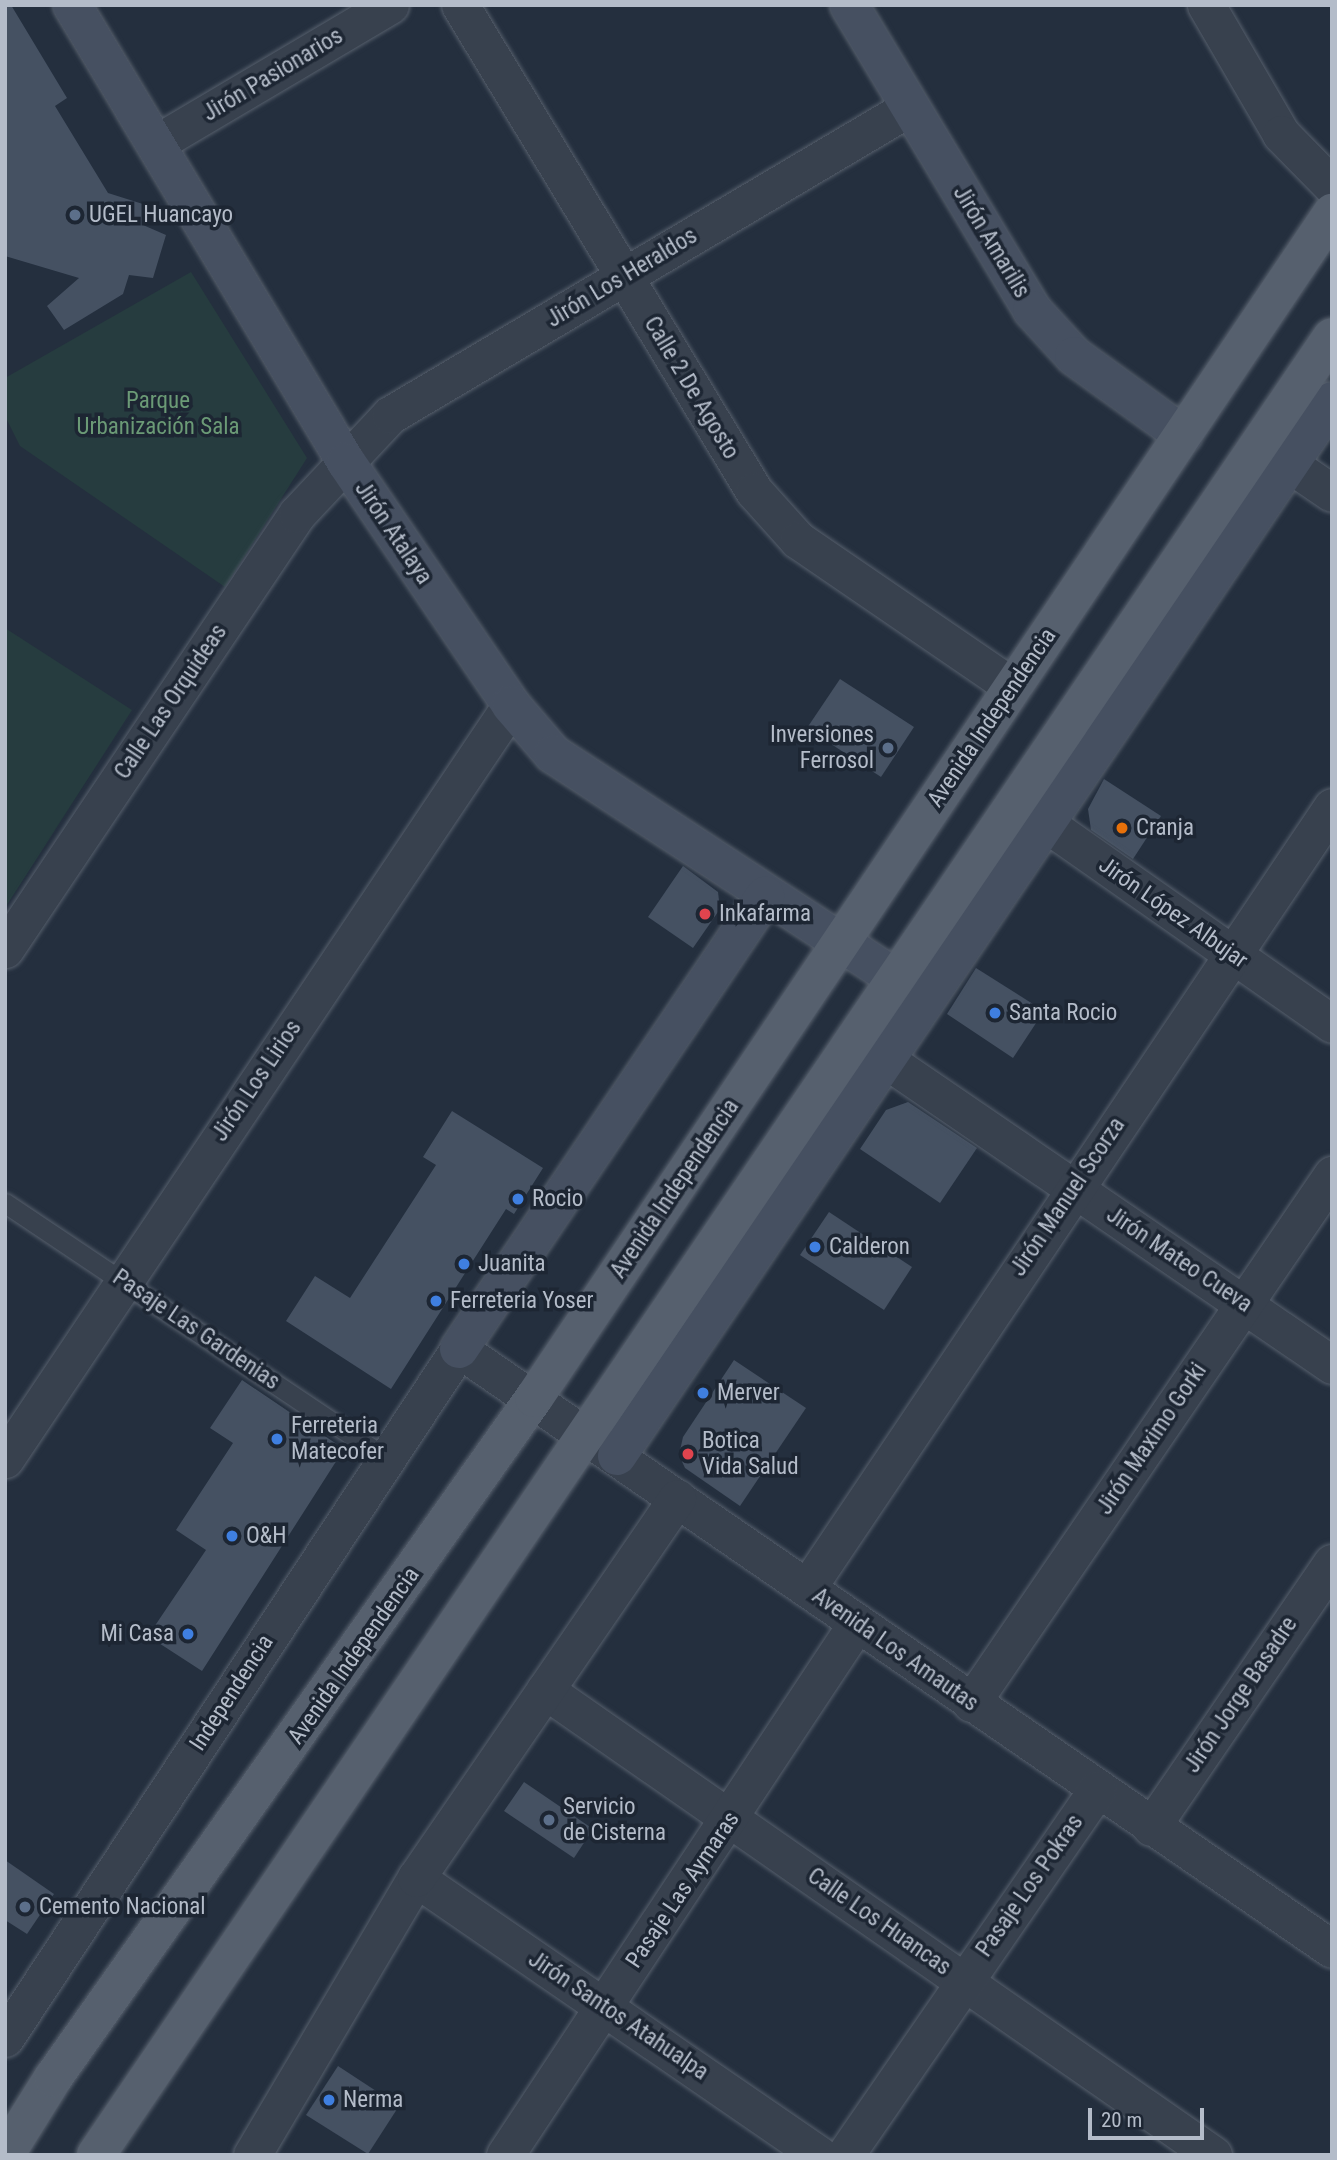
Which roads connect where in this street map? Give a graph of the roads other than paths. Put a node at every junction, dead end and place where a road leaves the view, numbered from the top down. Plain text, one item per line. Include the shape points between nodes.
1 (72, 5) edge
2 (390, 5) edge
3 (460, 5) edge
4 (849, 5) edge
5 (1206, 5) edge
6 (910, 107) junction
7 (155, 144) junction
8 (1332, 186) edge
9 (1332, 213) edge
10 (624, 277) junction
11 (1332, 337) edge
12 (1332, 401) edge
13 (1183, 435) junction
14 (1274, 454) junction
15 (345, 462) junction
16 (1332, 493) edge
17 (1013, 687) junction
18 (511, 705) junction
19 (1015, 801) junction
20 (1332, 807) edge
21 (1047, 824) junction
22 (765, 896) junction
23 (841, 942) junction
24 (5, 949) edge
25 (1232, 954) junction
26 (894, 977) junction
27 (1332, 1024) edge
28 (853, 1037) junction
29 (884, 1058) junction
30 (1332, 1175) edge
31 (1074, 1188) junction
32 (5, 1203) edge
33 (123, 1281) junction
34 (1244, 1304) junction
35 (459, 1349) junction
36 (1332, 1365) edge
37 (534, 1398) junction
38 (586, 1434) junction
39 (617, 1456) junction
40 (386, 1458) junction
41 (5, 1459) edge
42 (677, 1498) junction
43 (1332, 1563) edge
44 (807, 1588) junction
45 (857, 1623) junction
46 (545, 1690) junction
47 (971, 1703) junction
48 (1097, 1790) junction
49 (731, 1819) junction
50 (1150, 1827) junction
51 (416, 1878) junction
52 (1332, 1949) edge
53 (964, 1982) junction
54 (604, 2007) junction
55 (7, 2033) edge
56 (5, 2155) edge
57 (96, 2155) edge
58 (252, 2155) edge
59 (505, 2155) edge
60 (819, 2155) edge
61 (845, 2155) edge
62 (1213, 2155) edge

1 - 7 street, Jirón Atalaya
2 - 7 street, Jirón Pasionarios
3 - 10 street, Calle 2 De Agosto
4 - 6 street, Jirón Amarilis
5 - 8 street via 1281,134
6 - 10 street, Jirón Los Heraldos
6 - 13 street, Jirón Amarilis via 1032,310 1074,356
7 - 15 street, Jirón Atalaya
9 - 13 main road, Avenida Independencia
10 - 15 street, Jirón Los Heraldos via 390,415
10 - 17 street, Calle 2 De Agosto via 754,491 797,540
11 - 14 main road
12 - 14 street
13 - 17 main road, Avenida Independencia
14 - 16 street
14 - 19 main road
14 - 21 street
15 - 18 street, Jirón Atalaya
15 - 24 street, Calle Las Orquideas via 297,514
17 - 23 main road, Avenida Independencia
18 - 22 street, Jirón Atalaya via 553,754
18 - 33 street, Jirón Los Lirios
19 - 21 street, Jirón López Albujar
19 - 26 main road
20 - 25 street, Jirón Manuel Scorza
21 - 25 street, Jirón López Albujar
21 - 29 street
22 - 23 street, Jirón Atalaya
22 - 35 street
23 - 26 street, Jirón Atalaya
23 - 37 main road, Avenida Independencia
25 - 27 street, Jirón López Albujar
25 - 31 street, Jirón Manuel Scorza
26 - 28 main road
28 - 29 street, Jirón Mateo Cueva
28 - 38 main road
29 - 31 street, Jirón Mateo Cueva
29 - 39 street
30 - 34 street, Jirón Maximo Gorki
31 - 34 street, Jirón Mateo Cueva
31 - 44 street, Jirón Manuel Scorza
32 - 33 lane, Pasaje Las Gardenias
33 - 40 lane, Pasaje Las Gardenias
33 - 41 street, Jirón Los Lirios
34 - 36 street, Jirón Mateo Cueva
34 - 47 street, Jirón Maximo Gorki
35 - 37 street, Avenida Los Amautas
35 - 40 street, Independencia
37 - 38 street, Avenida Los Amautas
37 - 56 main road, Avenida Independencia via 53,2078
38 - 39 street, Avenida Los Amautas
38 - 57 main road
39 - 42 street, Avenida Los Amautas
40 - 55 street, Independencia
42 - 44 street, Avenida Los Amautas
42 - 46 street
43 - 50 street, Jirón Jorge Basadre
44 - 45 street, Avenida Los Amautas
45 - 47 street, Avenida Los Amautas
45 - 49 street, Pasaje Las Aymaras
46 - 49 street, Calle Los Huancas
46 - 51 street
47 - 48 street, Avenida Los Amautas
48 - 50 street, Avenida Los Amautas
48 - 53 street, Pasaje Los Pokras
49 - 53 street, Calle Los Huancas
49 - 54 street, Pasaje Las Aymaras
50 - 52 street, Avenida Los Amautas
51 - 54 street, Jirón Santos Atahualpa
51 - 58 street
53 - 61 street, Pasaje Los Pokras
53 - 62 street, Calle Los Huancas
54 - 59 street, Pasaje Las Aymaras
54 - 60 street, Jirón Santos Atahualpa

